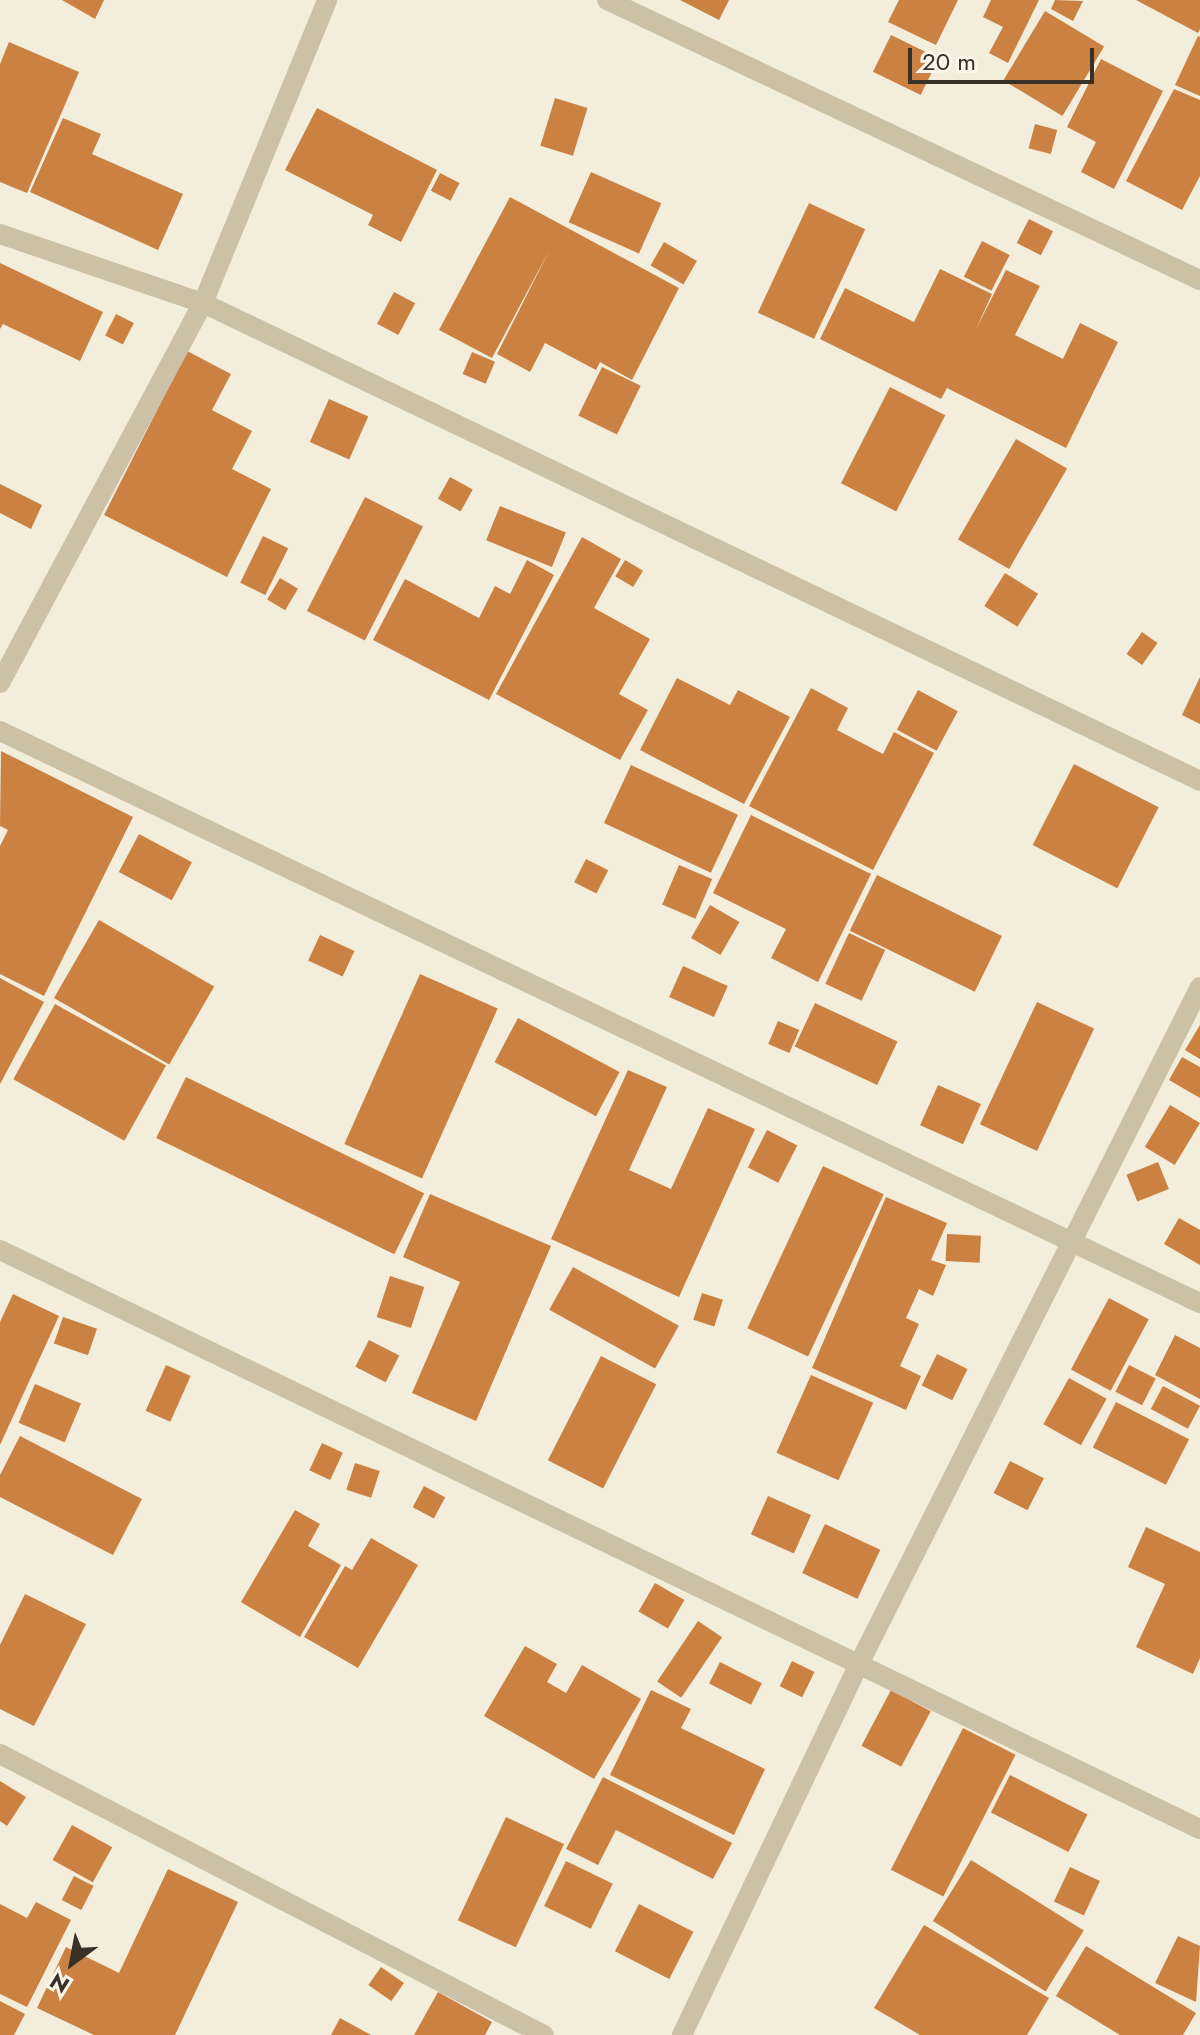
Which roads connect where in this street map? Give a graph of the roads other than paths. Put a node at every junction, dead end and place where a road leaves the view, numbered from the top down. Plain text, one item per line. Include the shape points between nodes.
1 (327, 0) edge
2 (607, 0) edge
3 (0, 234) edge
4 (1200, 280) edge
5 (203, 303) junction
6 (0, 683) edge
7 (0, 731) edge
8 (1200, 781) edge
9 (1200, 987) edge
10 (1070, 1241) junction
11 (0, 1250) edge
12 (1200, 1303) edge
13 (859, 1664) junction
14 (0, 1754) edge
15 (1200, 1829) edge
16 (544, 2035) edge
17 (682, 2035) edge

1 - 5 street
2 - 4 street
3 - 5 street
5 - 6 street
5 - 8 street
7 - 10 street
9 - 10 street
10 - 12 street
10 - 13 street
11 - 13 street
13 - 15 street
13 - 17 street
14 - 16 street

